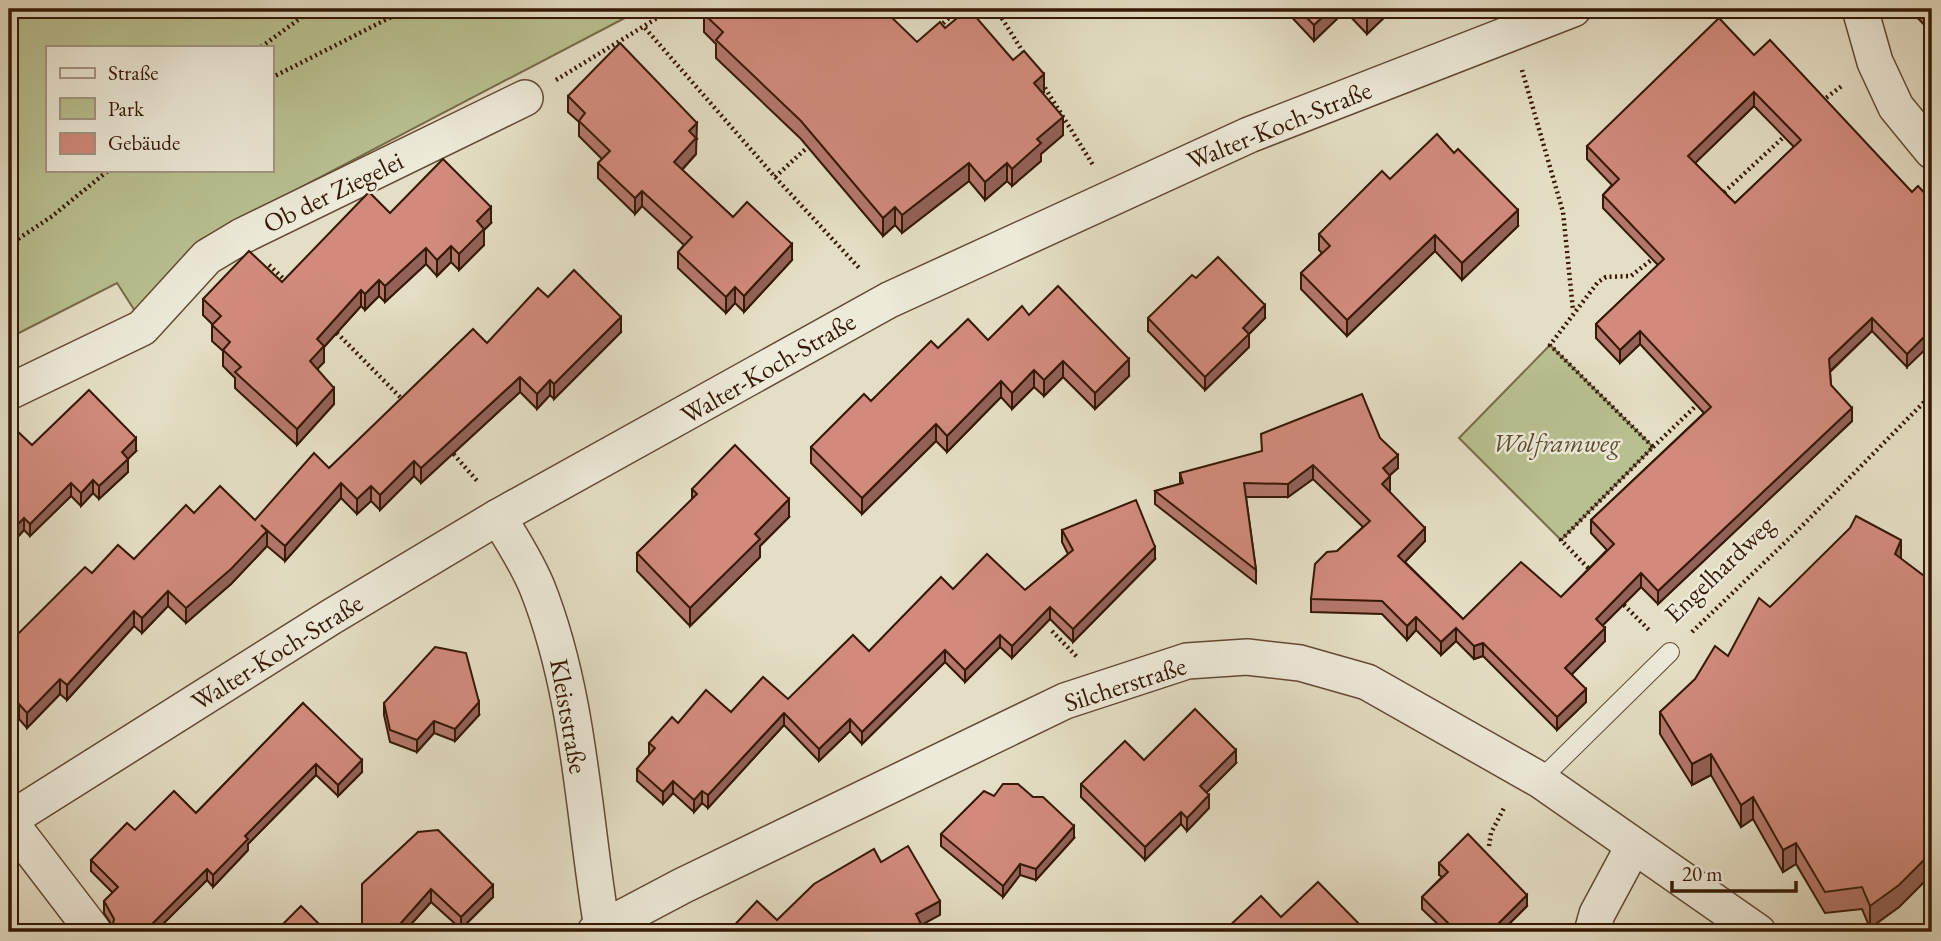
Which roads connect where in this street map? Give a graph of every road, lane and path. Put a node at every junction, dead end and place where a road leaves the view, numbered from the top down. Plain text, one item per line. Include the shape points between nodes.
1 (313, 9) edge
2 (407, 9) edge
3 (672, 9) edge
4 (959, 9) edge
5 (996, 9) edge
6 (1573, 9) edge
7 (1860, 9) edge
8 (645, 28) junction
9 (1511, 32) junction
10 (928, 37) edge
11 (262, 46) edge
12 (1875, 62) junction
13 (1032, 67) edge
14 (273, 77) edge
15 (1039, 79) edge
16 (525, 98) joint
17 (1817, 106) edge
18 (1797, 125) edge
19 (816, 140) edge
20 (1932, 151) edge
21 (106, 172) edge
22 (775, 177) junction
23 (1112, 195) junction
24 (1715, 201) edge
25 (242, 236) junction
26 (9, 246) edge
27 (1664, 249) edge
28 (290, 286) edge
29 (889, 300) junction
30 (1573, 312) junction
31 (329, 325) edge
32 (9, 392) edge
33 (1932, 394) edge
34 (1703, 399) edge
35 (407, 404) edge
36 (444, 443) edge
37 (1653, 447) junction
38 (502, 515) junction
39 (1597, 578) edge
40 (1616, 596) edge
41 (1670, 652) junction
42 (1540, 780) junction
43 (1499, 816) dead end
44 (9, 821) edge
45 (1489, 846) dead end
46 (1633, 847) junction
47 (598, 930) edge
48 (94, 932) edge
49 (1592, 932) edge
50 (1758, 932) edge

1 - 11 path
2 - 14 path
3 - 8 path
4 - 10 path
5 - 13 path
6 - 9 street, Walter-Koch-Straße
7 - 12 street
8 - 16 path
8 - 22 path
9 - 23 street, Walter-Koch-Straße via 1249,135
9 - 30 path via 1563,212
12 - 17 path
12 - 20 street via 1896,107
15 - 23 path
16 - 25 street, Ob der Ziegelei
18 - 24 path
19 - 22 path
21 - 26 path
22 - 29 path
23 - 29 street, Walter-Koch-Straße
25 - 28 path
25 - 32 street, Ob der Ziegelei via 207,257 142,328
27 - 30 path via 1631,276 1598,282
29 - 38 street, Walter-Koch-Straße
30 - 37 path via 1550,345
31 - 35 path
33 - 41 path, Engelhardweg
34 - 37 path
36 - 38 path
37 - 39 path via 1561,540
38 - 44 street, Walter-Koch-Straße via 319,624
38 - 47 street, Kleiststraße via 536,585 570,699
40 - 41 path
41 - 42 lane, Engelhardweg
42 - 46 street, Silcherstraße
42 - 47 street, Silcherstraße via 1367,682 1300,663 1247,657 1187,661 1065,701
43 - 45 path
44 - 48 street
46 - 49 street
46 - 50 street, Silcherstraße

